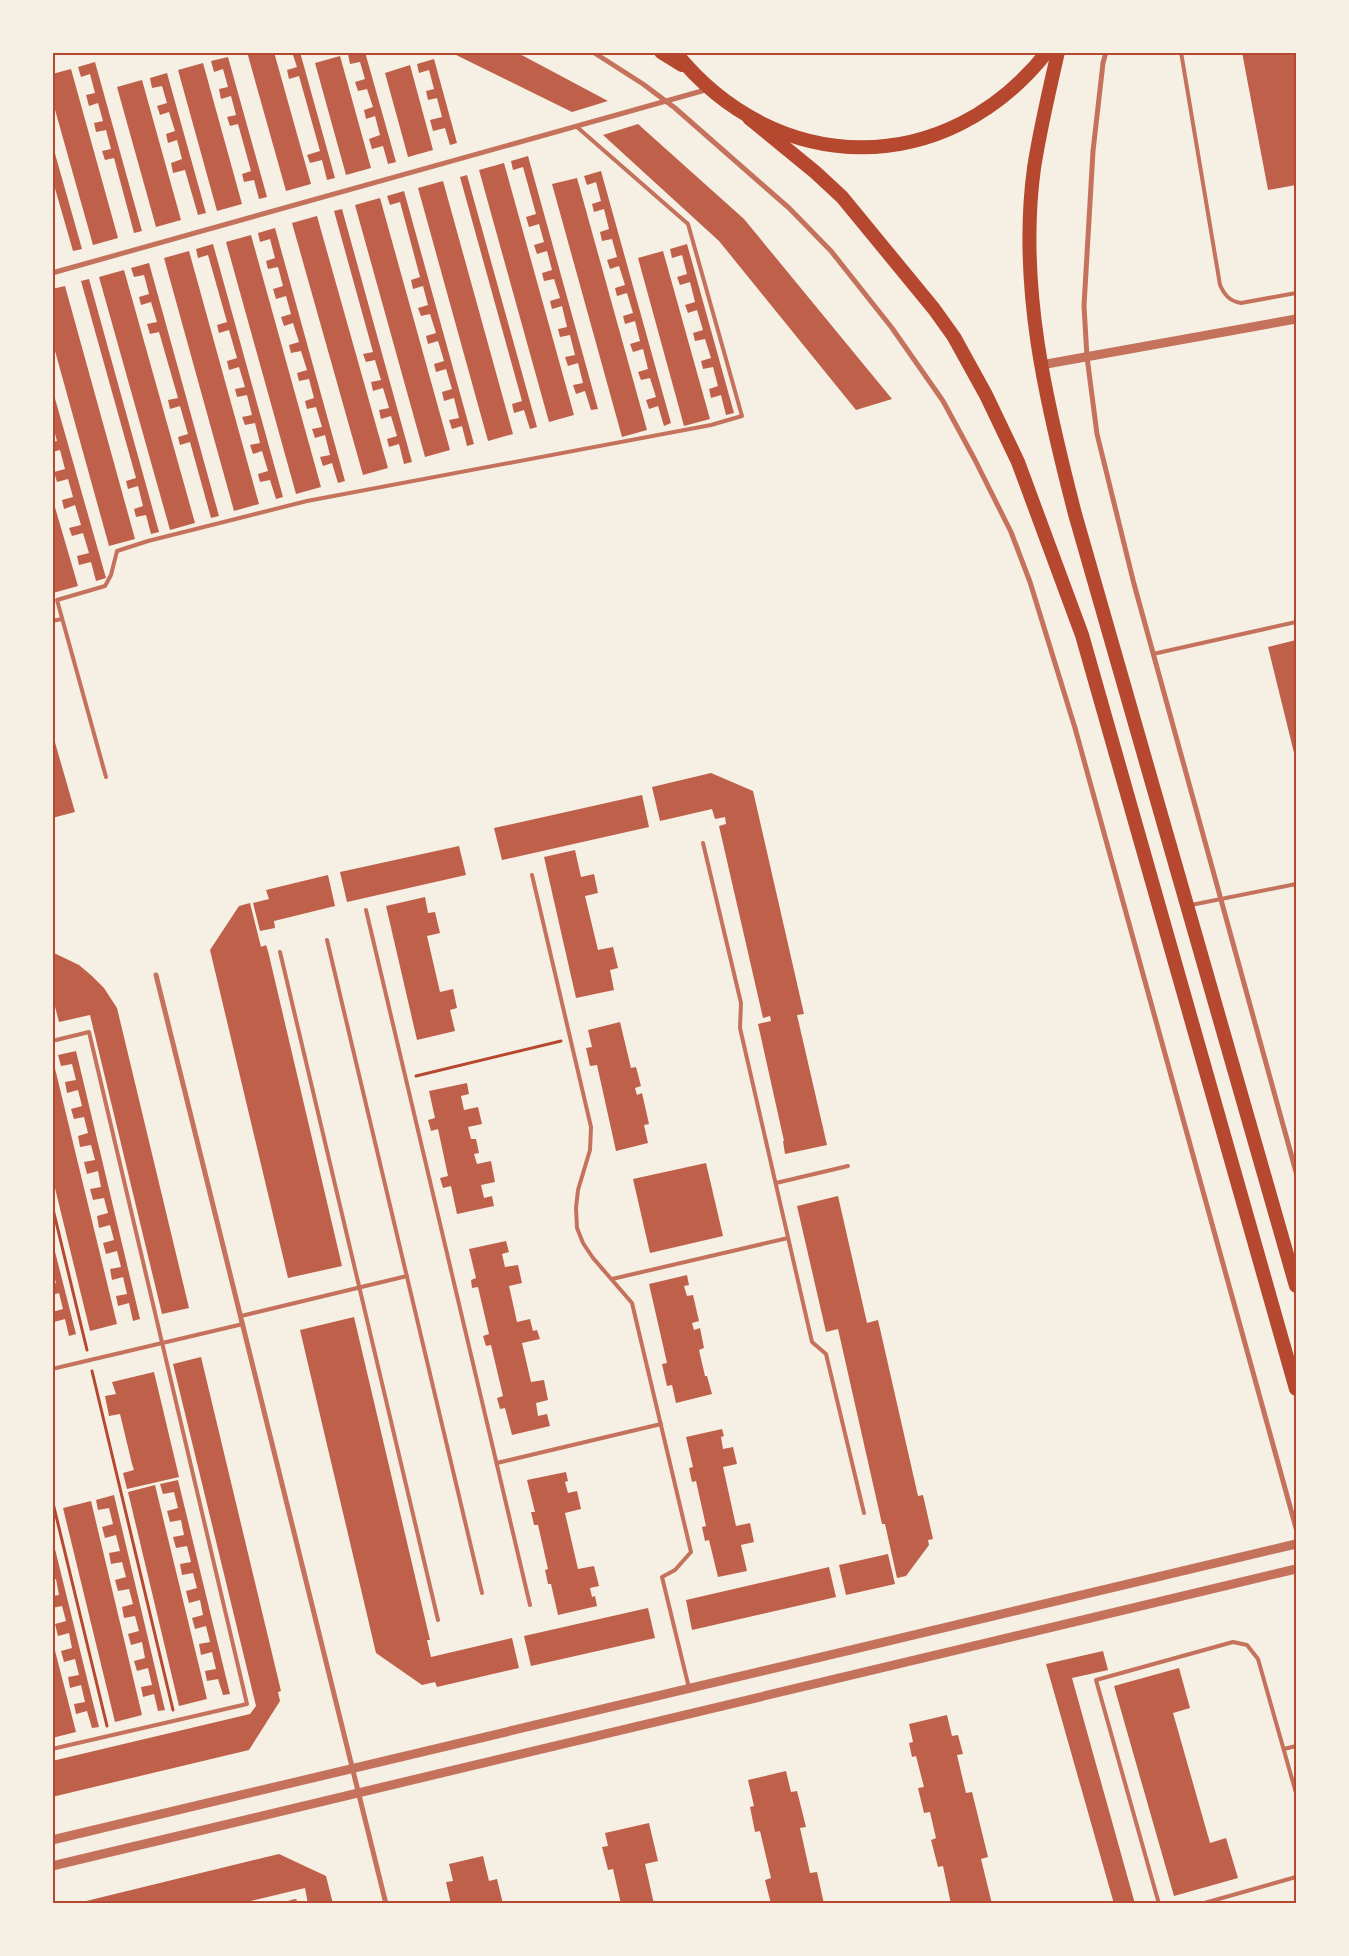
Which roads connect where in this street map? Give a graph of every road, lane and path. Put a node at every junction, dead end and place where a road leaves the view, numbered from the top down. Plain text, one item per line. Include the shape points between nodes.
1 (593, 52) edge
2 (661, 52) edge
3 (675, 52) edge
4 (1047, 52) edge
5 (1058, 52) edge
6 (1106, 52) edge
7 (1181, 52) edge
8 (689, 70) junction
9 (708, 89) junction
10 (666, 102) junction
11 (749, 118) junction
12 (577, 127) junction
13 (52, 273) edge
14 (1296, 293) edge
15 (1296, 319) edge
16 (1087, 357) junction
17 (1041, 365) junction
18 (62, 619) junction
19 (52, 621) edge
20 (1296, 622) edge
21 (1153, 654) junction
22 (106, 777) dead end
23 (704, 843) dead end
24 (532, 875) dead end
25 (1296, 884) edge
26 (1221, 899) junction
27 (1187, 906) junction
28 (366, 910) dead end
29 (328, 940) dead end
30 (280, 952) dead end
31 (156, 975) dead end
32 (570, 1039) junction
33 (52, 1041) edge
34 (406, 1079) junction
35 (848, 1166) dead end
36 (1296, 1172) edge
37 (776, 1183) junction
38 (52, 1205) edge
39 (788, 1238) junction
40 (407, 1276) junction
41 (612, 1279) junction
42 (1296, 1286) edge
43 (359, 1288) junction
44 (241, 1316) junction
45 (243, 1324) junction
46 (162, 1343) junction
47 (90, 1360) junction
48 (52, 1369) edge
49 (1296, 1388) edge
50 (660, 1424) junction
51 (497, 1463) junction
52 (52, 1499) edge
53 (864, 1512) dead end
54 (1296, 1528) edge
55 (1296, 1544) edge
56 (1296, 1569) edge
57 (482, 1593) dead end
58 (530, 1605) dead end
59 (438, 1620) dead end
60 (689, 1688) junction
61 (176, 1720) junction
62 (109, 1736) junction
63 (1296, 1746) edge
64 (52, 1749) edge
65 (1284, 1750) junction
66 (353, 1768) junction
67 (358, 1792) junction
68 (1296, 1793) edge
69 (52, 1840) edge
70 (52, 1866) edge
71 (1296, 1876) edge
72 (285, 1904) edge
73 (295, 1904) edge
74 (386, 1904) edge
75 (1159, 1904) edge
76 (1201, 1904) edge

1 - 10 street
2 - 8 highway
3 - 8 highway
4 - 11 highway via 1033,71 994,105 948,130 915,141 872,147 821,144 788,135
5 - 17 highway via 1043,116 1031,201 1032,299
6 - 16 street via 1093,152 1086,253 1084,306
7 - 14 lane via 1224,294 1241,303
8 - 9 highway
9 - 10 street
9 - 11 highway
10 - 12 street
10 - 54 street via 734,158 812,230 892,328 942,401 1010,532 1032,590 1075,728
11 - 49 highway via 842,197 934,309 954,337 986,395 1018,462 1082,635
12 - 13 street
12 - 18 lane via 688,224 742,416 711,425 307,501 148,541 117,551 105,586 57,600
15 - 16 street
16 - 17 street
16 - 21 street via 1097,434 1107,479
17 - 27 highway via 1074,514
18 - 19 lane
18 - 22 lane
20 - 21 lane
21 - 26 street
23 - 37 lane via 741,1003 740,1028
24 - 32 lane
25 - 26 lane
26 - 27 lane
26 - 36 street
27 - 42 highway
28 - 34 lane
29 - 40 lane
30 - 43 lane
31 - 44 street
32 - 34 path
32 - 41 lane via 590,1127 590,1150 578,1190 577,1228 583,1243
33 - 46 lane via 89,1032
34 - 51 lane
35 - 37 lane
37 - 39 lane
38 - 47 path
39 - 41 lane
39 - 53 lane via 812,1342 826,1354
40 - 43 lane
40 - 57 lane
41 - 50 lane via 632,1303
43 - 44 lane
43 - 59 lane
44 - 45 street
45 - 46 lane
45 - 66 street
46 - 47 lane
46 - 61 lane via 247,1704
47 - 48 lane
47 - 61 path
50 - 51 lane
50 - 60 lane via 691,1552 675,1570 662,1577
51 - 58 lane
52 - 62 path
55 - 60 street
56 - 67 street
60 - 66 street
61 - 62 lane
62 - 64 lane
63 - 65 lane
65 - 68 lane
65 - 75 lane via 1258,1659 1247,1645 1233,1642 1096,1680
66 - 67 street
66 - 69 street
67 - 70 street
67 - 74 street
71 - 76 lane
72 - 73 lane via 295,1901

